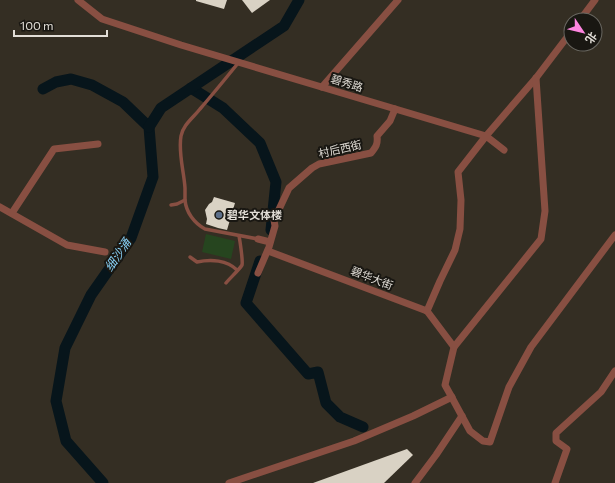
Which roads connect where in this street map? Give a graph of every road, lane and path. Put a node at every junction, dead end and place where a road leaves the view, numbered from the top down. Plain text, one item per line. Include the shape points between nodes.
1 (78, 0) edge
2 (398, 0) edge
3 (595, 0) edge
4 (586, 12) edge
5 (563, 43) edge
6 (239, 62) junction
7 (536, 78) junction
8 (322, 87) junction
9 (395, 109) junction
10 (486, 136) junction
11 (98, 144) dead end
12 (504, 150) dead end
13 (185, 200) junction
14 (172, 205) dead end
15 (0, 207) edge
16 (12, 213) junction
17 (615, 235) edge
18 (239, 236) junction
19 (258, 239) joint
20 (270, 242) junction
21 (268, 251) junction
22 (106, 252) dead end
23 (190, 257) dead end
24 (237, 270) junction
25 (258, 272) dead end
26 (226, 283) dead end
27 (427, 311) junction
28 (454, 347) junction
29 (615, 371) edge
30 (452, 397) junction
31 (462, 416) junction
32 (229, 483) edge
33 (415, 483) edge
34 (555, 483) edge

1 - 6 street, 碧秀路 via 102,19
2 - 8 street
3 - 4 street
5 - 7 street
6 - 8 street, 碧秀路
6 - 13 lane via 181,134 180,153
7 - 10 street
7 - 28 street via 545,211 541,238
8 - 9 street, 碧秀路
9 - 10 street, 碧秀路
9 - 20 street, 村后西街 via 390,121 377,136 378,142 371,153 319,164 289,188 274,220
10 - 12 street
10 - 27 street via 458,172 460,228 455,250
11 - 16 street via 54,149
13 - 14 lane
13 - 18 lane via 190,216 199,226
15 - 16 street
16 - 22 street via 66,245
17 - 31 street via 531,347 509,387 490,442 483,441 470,430
18 - 19 lane
18 - 24 lane via 243,259
19 - 20 street
20 - 21 street, 村后西街
21 - 25 street, 村后西街
21 - 27 street, 碧华大街
23 - 24 lane via 197,262 210,260 228,263
24 - 26 lane
27 - 28 street
28 - 30 street via 444,385
29 - 34 street via 601,392 556,433 556,441 567,449
30 - 31 street
30 - 32 street via 354,441
31 - 33 street

